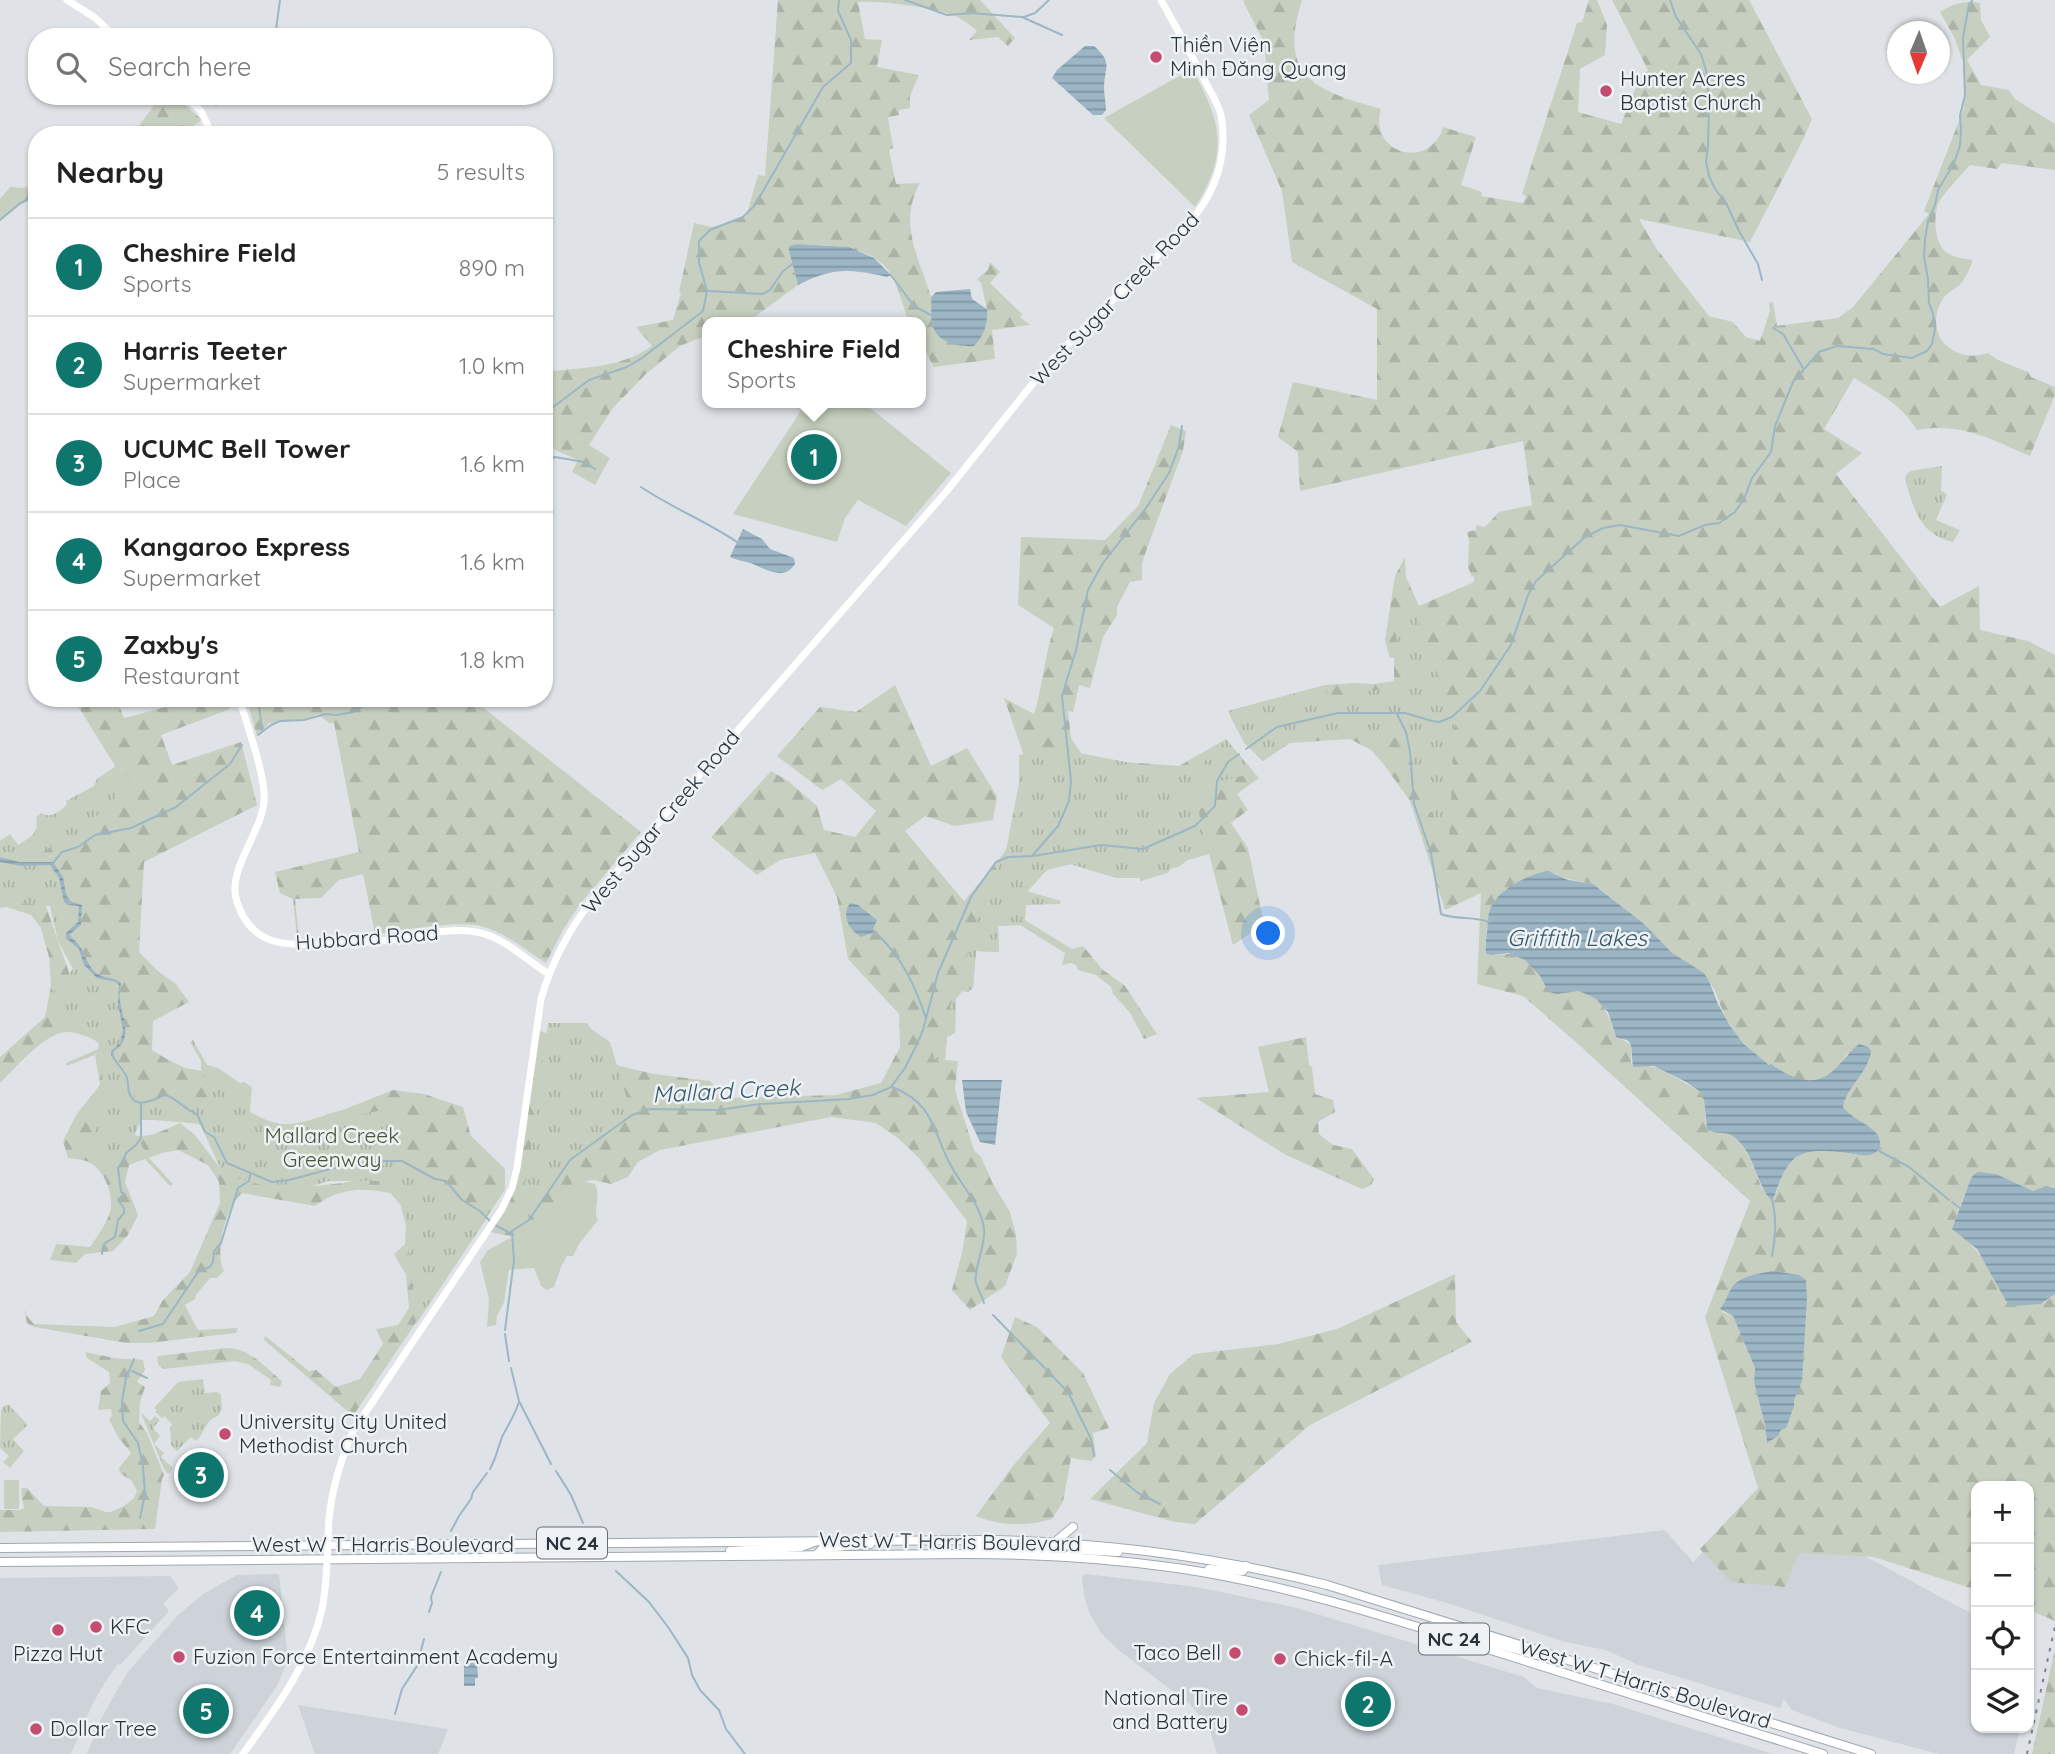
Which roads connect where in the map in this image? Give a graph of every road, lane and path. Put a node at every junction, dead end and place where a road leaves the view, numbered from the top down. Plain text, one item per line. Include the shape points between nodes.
1 (67, 0) edge
2 (1161, 0) edge
3 (106, 28) edge
4 (194, 105) edge
5 (209, 126) edge
6 (242, 707) edge
7 (549, 974) junction
8 (1073, 1527) dead end
9 (887, 1540) junction
10 (817, 1541) junction
11 (1030, 1541) junction
12 (1055, 1542) junction
13 (1072, 1542) junction
14 (328, 1545) junction
15 (0, 1548) edge
16 (966, 1554) junction
17 (1001, 1554) junction
18 (816, 1555) junction
19 (682, 1556) junction
20 (1067, 1556) junction
21 (1200, 1558) junction
22 (327, 1559) junction
23 (1124, 1561) junction
24 (0, 1562) edge
25 (1246, 1566) junction
26 (1383, 1617) junction
27 (1482, 1632) junction
28 (1472, 1644) junction
29 (1580, 1663) junction
30 (243, 1754) edge
31 (1823, 1754) edge
32 (1871, 1754) edge

1 - 3 main road
2 - 7 main road, West Sugar Creek Road via 1220,113 1221,164 1203,206 1049,363 946,492 589,904
4 - 5 main road
6 - 7 main road, Hubbard Road via 264,791 262,813 235,885 237,903 253,930 269,940 296,945 475,932 498,940
7 - 14 main road, West Sugar Creek Road via 538,1014 512,1188 353,1431 336,1479
8 - 12 main road
9 - 10 main road, West W T Harris Boulevard / NC 24
9 - 11 main road, West W T Harris Boulevard / NC 24
9 - 18 main road via 823,1548
10 - 14 main road, West W T Harris Boulevard / NC 24
10 - 19 main road via 801,1547
11 - 12 main road, West W T Harris Boulevard / NC 24
11 - 16 main road via 974,1546
12 - 13 main road, West W T Harris Boulevard / NC 24
13 - 17 main road via 1062,1548
13 - 21 main road, West W T Harris Boulevard / NC 24
14 - 15 main road, West W T Harris Boulevard / NC 24
14 - 22 main road, West Sugar Creek Road
16 - 17 main road, West W T Harris Boulevard / NC 24
16 - 18 main road, West W T Harris Boulevard / NC 24
17 - 20 main road, West W T Harris Boulevard / NC 24
18 - 19 main road, West W T Harris Boulevard / NC 24
19 - 22 main road, West W T Harris Boulevard / NC 24
20 - 21 main road via 1078,1550
20 - 23 main road, West W T Harris Boulevard / NC 24
21 - 25 main road, West W T Harris Boulevard / NC 24
22 - 24 main road, West W T Harris Boulevard / NC 24
22 - 30 main road, West Sugar Creek Road via 322,1607 307,1652 288,1690
23 - 25 main road via 1238,1572
23 - 26 main road, West W T Harris Boulevard / NC 24 via 1251,1582
25 - 27 main road, West W T Harris Boulevard / NC 24 via 1327,1585
26 - 27 main road via 1467,1635
26 - 28 main road, West W T Harris Boulevard / NC 24
27 - 29 main road, West W T Harris Boulevard / NC 24
28 - 29 main road via 1486,1641
28 - 31 main road, West W T Harris Boulevard / NC 24
29 - 32 main road, West W T Harris Boulevard / NC 24

